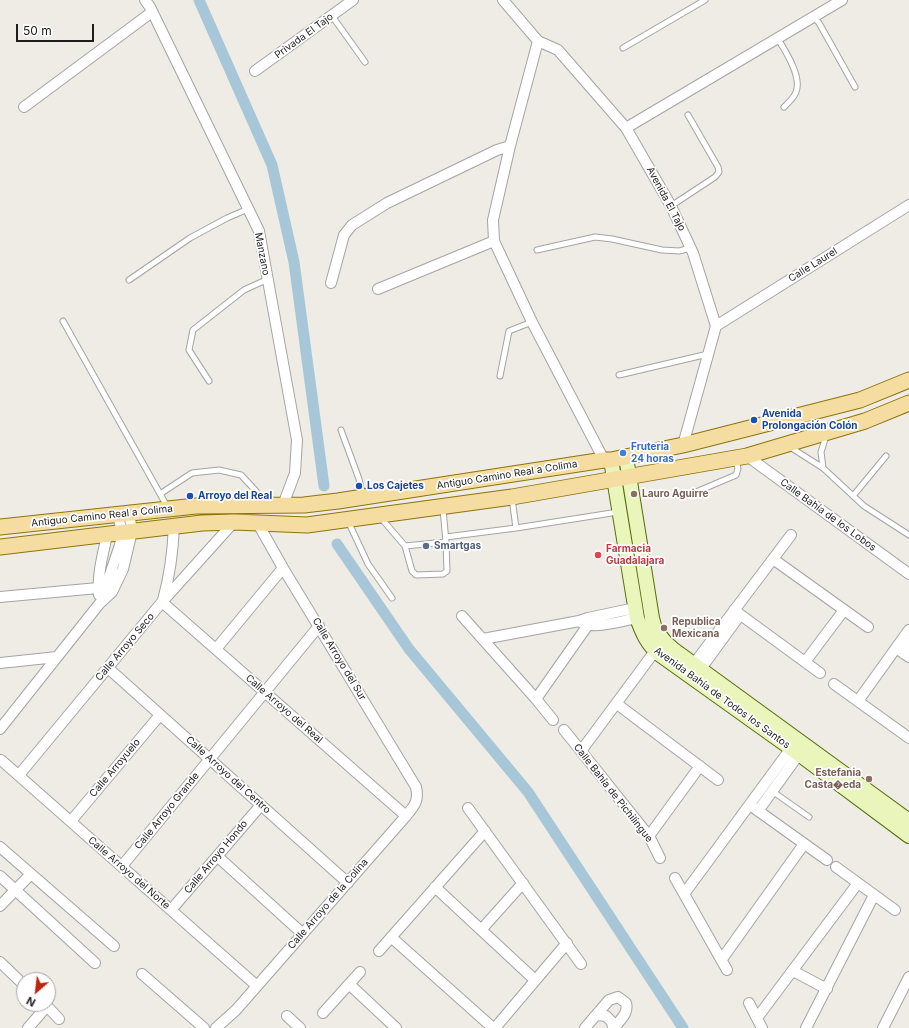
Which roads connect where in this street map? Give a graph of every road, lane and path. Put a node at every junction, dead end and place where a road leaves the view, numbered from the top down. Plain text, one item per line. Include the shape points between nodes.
1 (145, 0) edge
2 (353, 0) edge
3 (503, 0) edge
4 (705, 0) edge
5 (842, 0) edge
6 (152, 12) junction
7 (332, 16) junction
8 (814, 17) junction
9 (778, 39) junction
10 (538, 41) junction
11 (623, 48) dead end
12 (365, 62) dead end
13 (255, 71) dead end
14 (855, 87) dead end
15 (24, 107) dead end
16 (784, 108) dead end
17 (688, 115) dead end
18 (626, 128) junction
19 (510, 146) junction
20 (909, 205) edge
21 (671, 206) junction
22 (248, 209) junction
23 (494, 241) junction
24 (691, 248) junction
25 (537, 250) dead end
26 (268, 279) junction
27 (129, 280) dead end
28 (331, 283) dead end
29 (378, 289) dead end
30 (63, 321) dead end
31 (532, 322) junction
32 (716, 326) junction
33 (708, 354) junction
34 (619, 375) dead end
35 (500, 376) dead end
36 (909, 380) edge
37 (209, 381) dead end
38 (909, 403) edge
39 (342, 430) dead end
40 (827, 432) junction
41 (786, 444) junction
42 (683, 445) junction
43 (886, 456) dead end
44 (626, 457) junction
45 (741, 458) junction
46 (608, 460) junction
47 (823, 468) junction
48 (629, 477) junction
49 (614, 479) junction
50 (696, 492) dead end
51 (160, 494) junction
52 (852, 496) junction
53 (363, 497) junction
54 (512, 497) junction
55 (260, 505) junction
56 (283, 505) junction
57 (442, 507) junction
58 (169, 509) junction
59 (619, 512) junction
60 (124, 514) junction
61 (379, 516) junction
62 (347, 520) junction
63 (234, 522) junction
64 (257, 522) junction
65 (174, 526) junction
66 (0, 527) edge
67 (516, 528) junction
68 (127, 532) junction
69 (107, 535) junction
70 (791, 535) dead end
71 (909, 535) edge
72 (446, 540) junction
73 (405, 546) junction
74 (0, 547) edge
75 (773, 559) junction
76 (283, 568) junction
77 (909, 574) edge
78 (105, 590) junction
79 (0, 597) edge
80 (392, 598) dead end
81 (162, 602) junction
82 (844, 610) junction
83 (737, 612) junction
84 (636, 613) junction
85 (462, 616) dead end
86 (585, 621) junction
87 (319, 626) junction
88 (868, 627) dead end
89 (909, 630) edge
90 (483, 639) junction
91 (909, 644) edge
92 (216, 649) junction
93 (657, 652) junction
94 (903, 653) edge
95 (57, 657) junction
96 (805, 662) junction
97 (0, 663) edge
98 (696, 667) junction
99 (108, 668) junction
100 (820, 673) dead end
101 (834, 684) dead end
102 (265, 692) junction
103 (536, 699) junction
104 (858, 701) junction
105 (617, 704) junction
106 (160, 715) junction
107 (553, 720) dead end
108 (1, 727) edge
109 (564, 730) dead end
110 (909, 738) edge
111 (798, 747) junction
112 (581, 750) junction
113 (210, 759) junction
114 (1, 760) dead end
115 (700, 766) junction
116 (19, 775) junction
117 (718, 780) dead end
118 (772, 791) junction
119 (418, 797) joint
120 (261, 805) junction
121 (468, 808) dead end
122 (754, 808) junction
123 (406, 816) junction
124 (809, 817) dead end
125 (71, 821) junction
126 (909, 821) edge
127 (485, 831) junction
128 (649, 836) junction
129 (909, 836) edge
130 (804, 844) junction
131 (0, 848) edge
132 (217, 856) junction
133 (660, 858) dead end
134 (827, 860) dead end
135 (122, 866) junction
136 (836, 867) dead end
137 (30, 875) junction
138 (0, 876) edge
139 (675, 878) dead end
140 (348, 883) junction
141 (523, 883) junction
142 (858, 884) junction
143 (435, 887) junction
144 (15, 890) junction
145 (684, 894) junction
146 (874, 895) junction
147 (0, 906) edge
148 (171, 910) junction
149 (895, 910) dead end
150 (481, 930) junction
151 (303, 934) junction
152 (391, 937) junction
153 (566, 943) junction
154 (114, 946) dead end
155 (379, 951) dead end
156 (722, 959) junction
157 (0, 962) edge
158 (95, 963) dead end
159 (581, 964) dead end
160 (727, 970) dead end
161 (793, 971) junction
162 (360, 972) dead end
163 (142, 974) dead end
164 (16, 977) edge
165 (909, 977) edge
166 (535, 980) junction
167 (349, 984) junction
168 (257, 986) junction
169 (827, 989) junction
170 (749, 1004) dead end
171 (41, 1012) edge
172 (52, 1012) edge
173 (323, 1013) dead end
174 (287, 1016) dead end
175 (594, 1017) junction
176 (757, 1018) junction
177 (59, 1019) dead end
178 (28, 1028) edge
179 (204, 1028) edge
180 (216, 1028) edge
181 (300, 1028) edge
182 (396, 1028) edge
183 (494, 1028) edge
184 (585, 1028) edge
185 (614, 1028) edge
186 (762, 1028) edge
187 (806, 1028) edge
188 (883, 1028) edge

1 - 6 street, Manzano
2 - 7 street, Privada El Tajo
3 - 10 street, Avenida El Tajo
4 - 11 lane
5 - 8 street
6 - 15 street
6 - 22 street, Manzano
7 - 12 lane
7 - 13 street, Privada El Tajo
8 - 9 street
8 - 14 lane
9 - 16 lane via 797,77 798,85 795,94
9 - 18 street
10 - 18 street, Avenida El Tajo via 558,50
10 - 19 street
17 - 21 lane via 719,172 716,177
18 - 21 street, Avenida El Tajo
19 - 23 street via 493,220
19 - 28 street via 387,203 352,225 344,235
20 - 32 street, Calle Laurel
21 - 24 street, Avenida El Tajo
22 - 26 street, Manzano via 259,231
22 - 27 lane via 190,238
23 - 29 street
23 - 31 street
24 - 25 lane via 679,251 662,250 612,239 595,238
24 - 32 street, Avenida El Tajo
26 - 37 lane via 244,290 193,330 189,350
26 - 56 street, Manzano via 297,440 295,474
30 - 51 lane
31 - 35 lane via 509,331
31 - 46 street
32 - 33 street
33 - 34 lane
33 - 42 street
36 - 42 main road, Antiguo Camino Real a Colima via 860,400
38 - 40 main road, Antiguo Camino Real a Colima via 865,421
39 - 53 lane
40 - 41 main road, Antiguo Camino Real a Colima
40 - 47 lane via 821,452
41 - 45 main road, Antiguo Camino Real a Colima
41 - 47 lane
42 - 44 main road, Antiguo Camino Real a Colima
43 - 52 lane
44 - 46 main road, Antiguo Camino Real a Colima
44 - 48 street, Avenida Bahía de Todos los Santos
45 - 48 main road, Antiguo Camino Real a Colima
45 - 50 lane via 736,475
45 - 77 street, Calle Bahía de los Lobos
46 - 49 street, Avenida Bahía de Todos los Santos
46 - 53 main road, Antiguo Camino Real a Colima
47 - 52 lane
48 - 49 main road, Antiguo Camino Real a Colima
48 - 98 street, Avenida Bahía de Todos los Santos via 655,629 665,642
49 - 54 main road, Antiguo Camino Real a Colima
49 - 59 street, Avenida Bahía de Todos los Santos
51 - 55 lane via 192,473 219,470 241,475 256,491
51 - 58 lane
52 - 71 lane
53 - 56 main road, Antiguo Camino Real a Colima via 304,505
54 - 57 main road, Antiguo Camino Real a Colima
54 - 67 lane
55 - 56 main road, Antiguo Camino Real a Colima
55 - 58 main road, Antiguo Camino Real a Colima
57 - 61 main road, Antiguo Camino Real a Colima
57 - 72 lane
58 - 60 main road, Antiguo Camino Real a Colima
59 - 67 lane
59 - 84 street, Avenida Bahía de Todos los Santos
60 - 66 main road, Antiguo Camino Real a Colima
60 - 68 street
61 - 62 main road, Antiguo Camino Real a Colima
61 - 73 lane
62 - 64 main road, Antiguo Camino Real a Colima via 307,525
62 - 80 lane via 368,564
63 - 64 main road, Antiguo Camino Real a Colima
63 - 65 main road, Antiguo Camino Real a Colima
63 - 81 street, Calle Arroyo Seco
64 - 76 street, Calle Arroyo del Sur
65 - 68 main road, Antiguo Camino Real a Colima
65 - 81 street via 169,577
67 - 72 lane
68 - 69 main road, Antiguo Camino Real a Colima
68 - 78 street via 122,557
69 - 74 main road, Antiguo Camino Real a Colima
69 - 78 street via 101,564
70 - 75 street
72 - 73 lane
72 - 73 lane via 447,571 443,574 416,575 412,571
75 - 82 street
75 - 83 street
76 - 87 street, Calle Arroyo del Sur
76 - 92 street
78 - 79 street
78 - 95 street via 100,603
81 - 92 street, Calle Arroyo del Real
81 - 99 street, Calle Arroyo Seco
82 - 88 street
82 - 96 street
83 - 96 street
83 - 98 street
84 - 86 street
84 - 93 street, Avenida Bahía de Todos los Santos via 642,633
85 - 90 street
86 - 90 street
86 - 103 street
87 - 102 street, Calle Arroyo Grande
87 - 119 street, Calle Arroyo del Sur via 416,787
89 - 94 street
90 - 103 street
91 - 94 street
92 - 102 street, Calle Arroyo del Real
93 - 105 street
93 - 111 street, Avenida Bahía de Todos los Santos
94 - 104 street
95 - 97 street
95 - 108 street
96 - 100 street
98 - 111 street, Avenida Bahía de Todos los Santos
99 - 106 street, Calle Arroyo del Centro
99 - 116 street, Calle Arroyo Seco
101 - 104 street
102 - 113 street, Calle Arroyo Grande
102 - 123 street, Calle Arroyo del Real
103 - 107 street
104 - 110 street
105 - 112 street
105 - 115 street
106 - 113 street, Calle Arroyo del Centro
106 - 125 street, Calle Arroyuelo
109 - 112 street, Calle Bahía de Pichilingue
111 - 118 street
111 - 122 street
111 - 126 street, Avenida Bahía de Todos los Santos
111 - 129 street, Avenida Bahía de Todos los Santos
112 - 128 street, Calle Bahía de Pichilingue
113 - 120 street, Calle Arroyo del Centro
113 - 135 street, Calle Arroyo Grande
114 - 116 street, Calle Arroyo del Norte
115 - 117 street
115 - 128 street
116 - 125 street, Calle Arroyo del Norte
118 - 122 street
118 - 124 lane
119 - 123 street, Calle Arroyo de la Colina
120 - 132 street, Calle Arroyo Hondo
120 - 140 street, Calle Arroyo del Centro
121 - 127 street
122 - 130 street
122 - 145 street
123 - 140 street, Calle Arroyo de la Colina
125 - 135 street, Calle Arroyo del Norte
127 - 141 street
127 - 143 street
128 - 133 street, Calle Bahía de Pichilingue
130 - 134 street
130 - 156 street
131 - 137 street
132 - 148 street, Calle Arroyo Hondo
132 - 151 street
135 - 148 street, Calle Arroyo del Norte
136 - 142 street
137 - 144 street
137 - 154 street
138 - 144 street
139 - 145 street
140 - 151 street, Calle Arroyo de la Colina
141 - 150 street
141 - 153 street
142 - 146 street
142 - 161 street
143 - 150 street
143 - 152 street
144 - 147 street
144 - 158 street
145 - 156 street
146 - 149 street
146 - 169 street
148 - 168 street, Calle Arroyo del Norte
150 - 166 street
151 - 168 street, Calle Arroyo de la Colina
152 - 155 street
152 - 183 street
153 - 159 street
153 - 166 street
156 - 160 street
157 - 164 street
161 - 169 street
161 - 176 street
162 - 167 street
163 - 179 street
165 - 188 street
166 - 183 street
167 - 173 street
167 - 182 street
168 - 180 street, Calle Arroyo de la Colina
169 - 187 street
170 - 176 street
171 - 178 street
172 - 177 street
174 - 181 street
175 - 184 street
175 - 185 street via 606,1016
175 - 185 street via 609,1000 621,998 626,1003 627,1010
176 - 186 street

